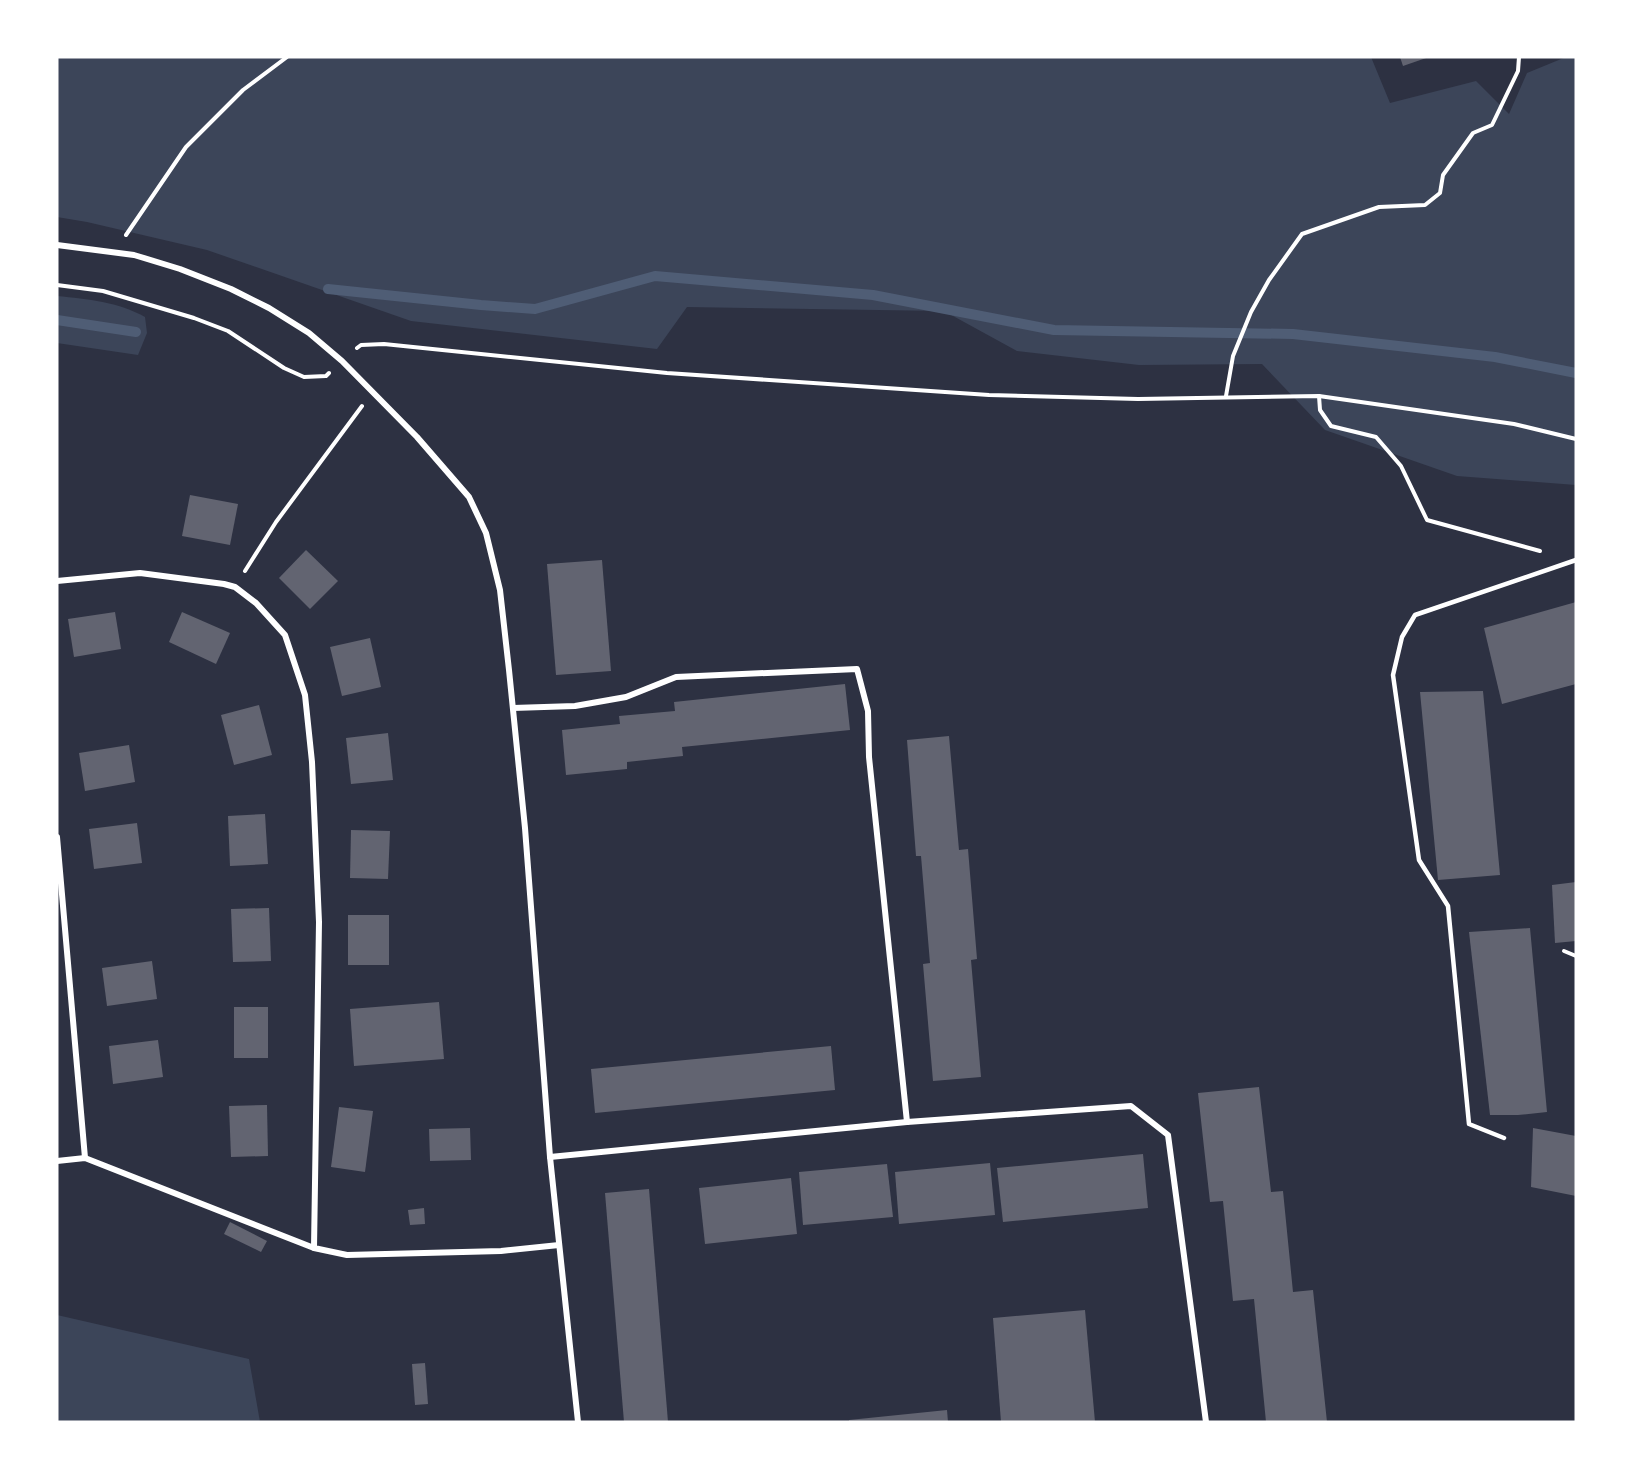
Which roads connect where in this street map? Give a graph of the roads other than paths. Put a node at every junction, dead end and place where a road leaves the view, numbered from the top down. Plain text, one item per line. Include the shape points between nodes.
1 (57, 245) edge
2 (1576, 560) edge
3 (57, 581) edge
4 (513, 708) junction
5 (57, 837) edge
6 (907, 1122) junction
7 (1504, 1138) dead end
8 (550, 1157) junction
9 (85, 1158) junction
10 (57, 1161) edge
11 (559, 1245) junction
12 (314, 1248) junction
13 (578, 1422) edge
14 (1206, 1422) edge

1 - 4 street via 134,255 231,289 269,308 309,333 342,361 417,437 469,497 486,533 500,590
2 - 7 lane via 1415,615 1402,637 1393,675 1419,860 1448,906 1469,1124
3 - 12 street via 140,573 235,587 256,603 285,635 305,695 312,762 319,922
4 - 6 street via 575,706 626,697 676,677 857,669 868,711 869,757
4 - 8 street
5 - 9 street
6 - 8 street
6 - 14 street via 1131,1106 1168,1135
8 - 11 street
9 - 10 street
9 - 12 street
11 - 12 street via 501,1251 347,1255
11 - 13 street

